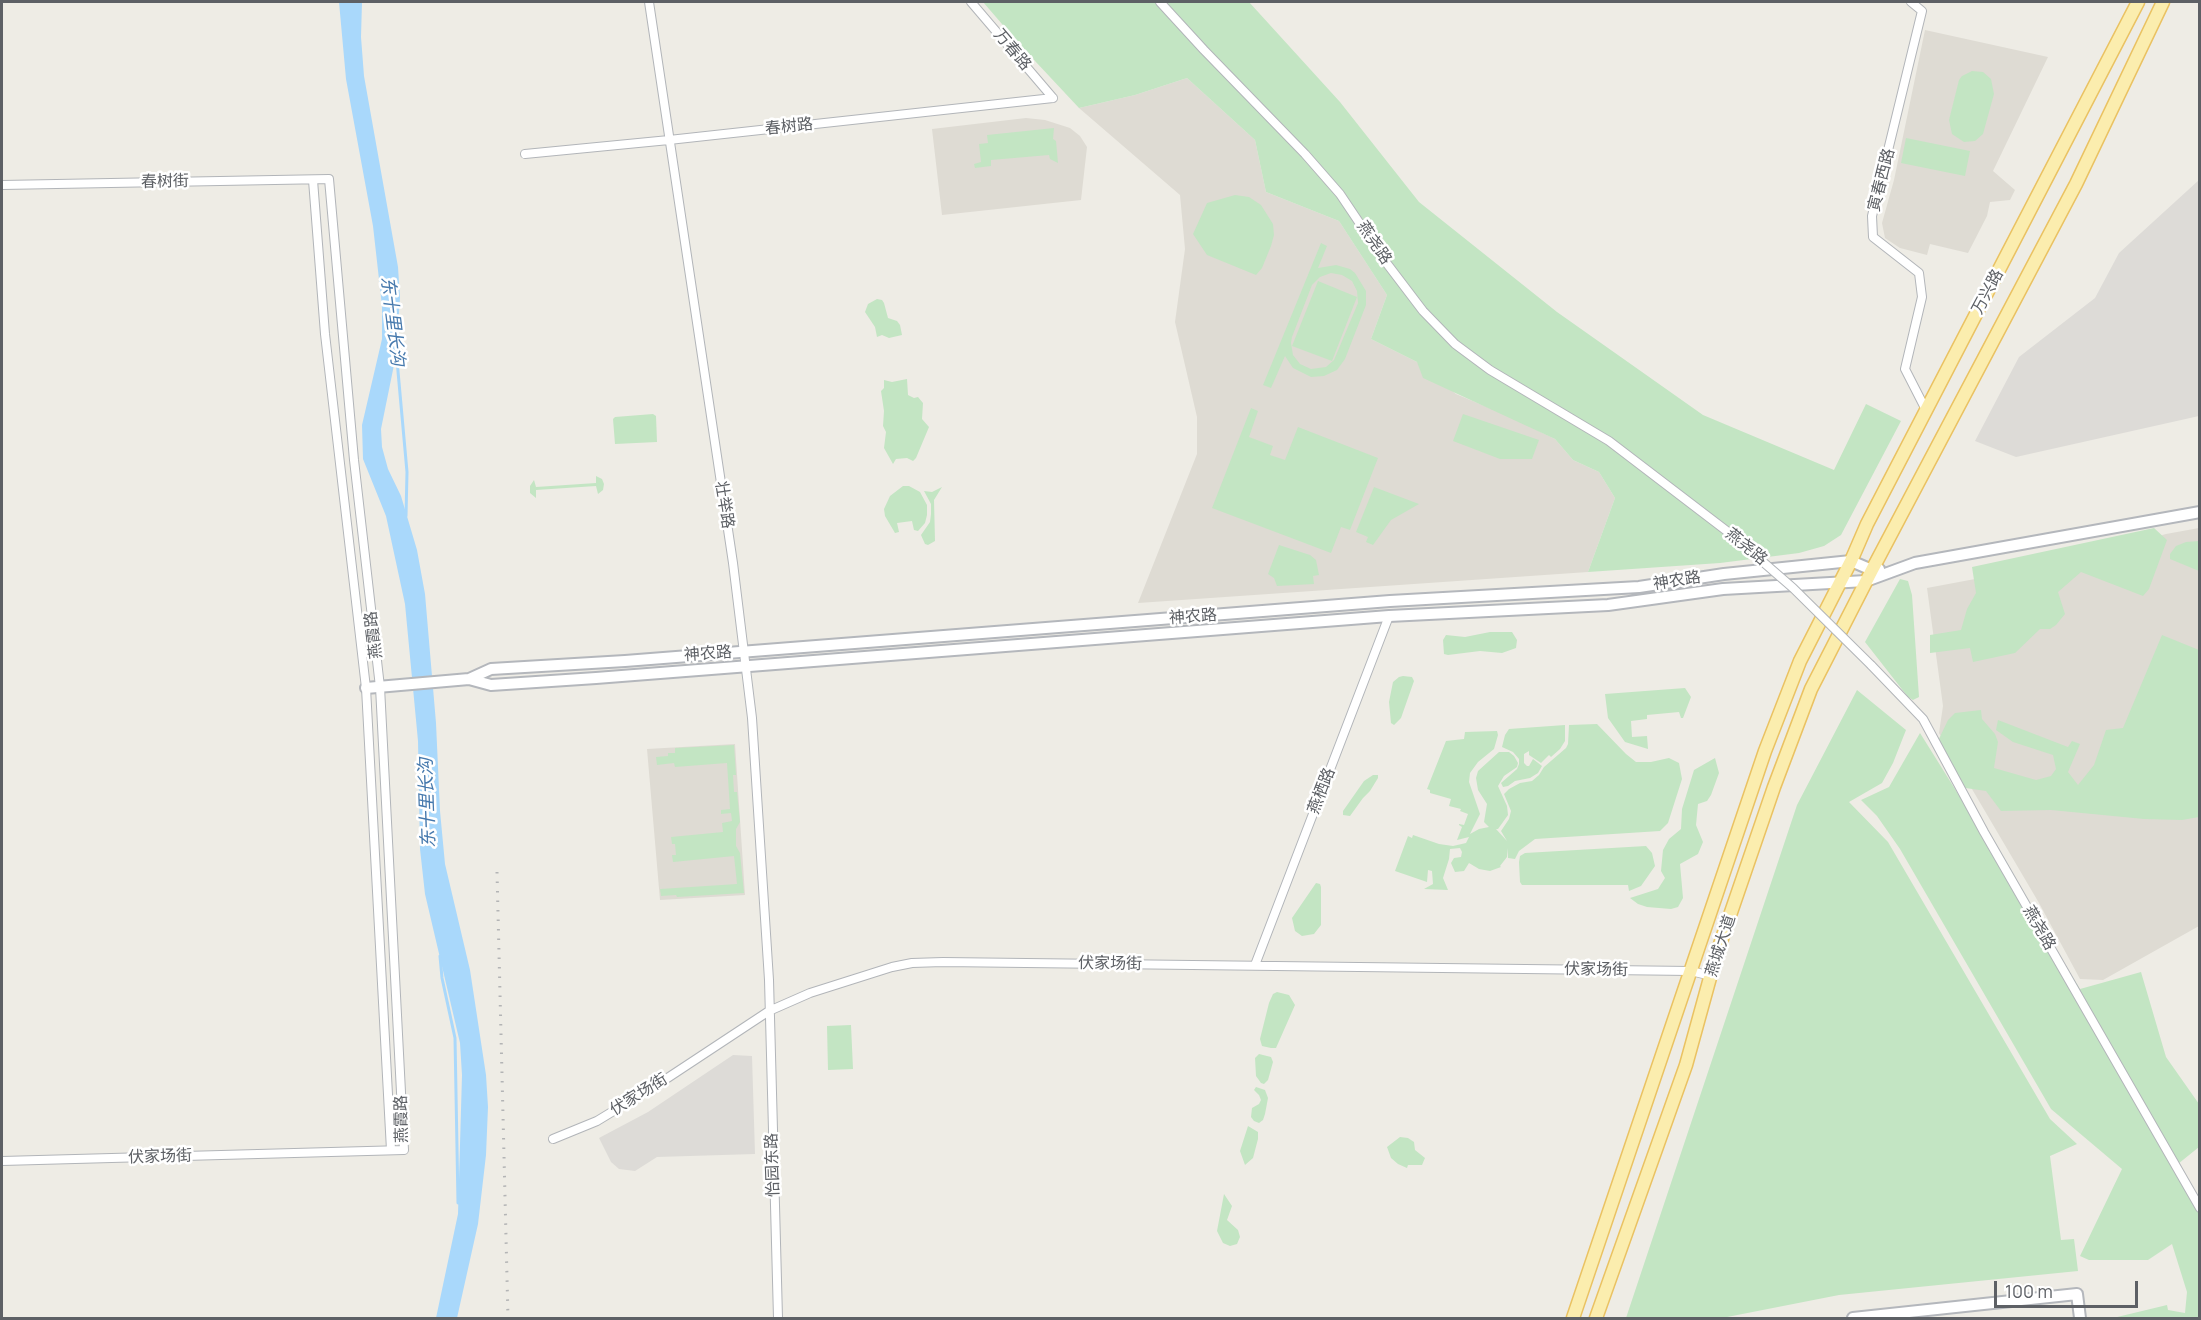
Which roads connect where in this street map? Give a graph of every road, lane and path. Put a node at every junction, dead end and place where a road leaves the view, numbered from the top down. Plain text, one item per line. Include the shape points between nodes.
1 (649, 2) edge
2 (971, 2) edge
3 (1160, 2) edge
4 (1911, 2) edge
5 (2138, 2) edge
6 (2163, 2) edge
7 (1053, 98) joint
8 (669, 140) junction
9 (525, 154) dead end
10 (328, 179) joint
11 (314, 180) junction
12 (2, 185) edge
13 (1926, 410) junction
14 (2199, 512) edge
15 (1851, 561) junction
16 (1869, 576) junction
17 (1839, 582) junction
18 (1389, 616) junction
19 (745, 651) junction
20 (747, 666) junction
21 (469, 679) junction
22 (381, 687) junction
23 (366, 688) junction
24 (1255, 965) junction
25 (1691, 970) junction
26 (1711, 976) junction
27 (769, 1011) junction
28 (553, 1139) dead end
29 (391, 1150) junction
30 (2, 1161) edge
31 (2199, 1208) edge
32 (778, 1318) edge
33 (1573, 1318) edge
34 (1596, 1318) edge
35 (1853, 1318) edge
36 (2080, 1318) edge

1 - 8 street, 壮举路
2 - 7 street, 万春路
3 - 31 street, 燕尧路, bridge via 1305,153 1340,194 1423,311 1455,344 1490,370 1609,441 1732,535 1794,588 1923,719
4 - 13 street, 寅春西路 via 1922,10 1872,216 1873,237 1919,273 1922,297 1905,369
5 - 13 main road, 万兴路
6 - 16 main road, 万兴路 via 2076,184
7 - 8 street, 春树路
8 - 9 street, 春树路
8 - 19 street, 壮举路
10 - 11 street, 春树街
10 - 22 street, 燕霞路 via 354,459
11 - 12 street, 春树街
11 - 23 street, 燕霞路 via 325,334
13 - 15 main road, 万兴路
14 - 16 street, 神农路 via 1915,563
15 - 16 street, 神农路
15 - 17 main road, 万兴路
15 - 19 street, 神农路 via 1639,587 1390,601
16 - 17 street, 神农路
16 - 26 main road, 燕城大道 via 1811,689
17 - 18 street, 神农路 via 1723,589 1608,605
17 - 25 main road, 燕城大道 via 1800,661
18 - 20 street, 神农路
18 - 24 street, 燕栖路
19 - 20 street, 壮举路
19 - 21 street, 神农路 via 491,669
20 - 21 street, 神农路 via 492,685
20 - 27 street, 壮举路
21 - 22 street, 神农路
22 - 23 street, 神农路
22 - 29 street, 燕霞路 via 404,1150
23 - 29 street, 燕霞路
24 - 25 street, 伏家场街
24 - 27 street, 伏家场街 via 912,963 819,989
25 - 26 street, 伏家场街
25 - 33 main road, 燕城大道
26 - 34 main road, 燕城大道 via 1686,1065
27 - 28 street, 伏家场街 via 597,1121
27 - 32 street, 怡园东路
29 - 30 street, 伏家场街
35 - 36 street via 2077,1294

